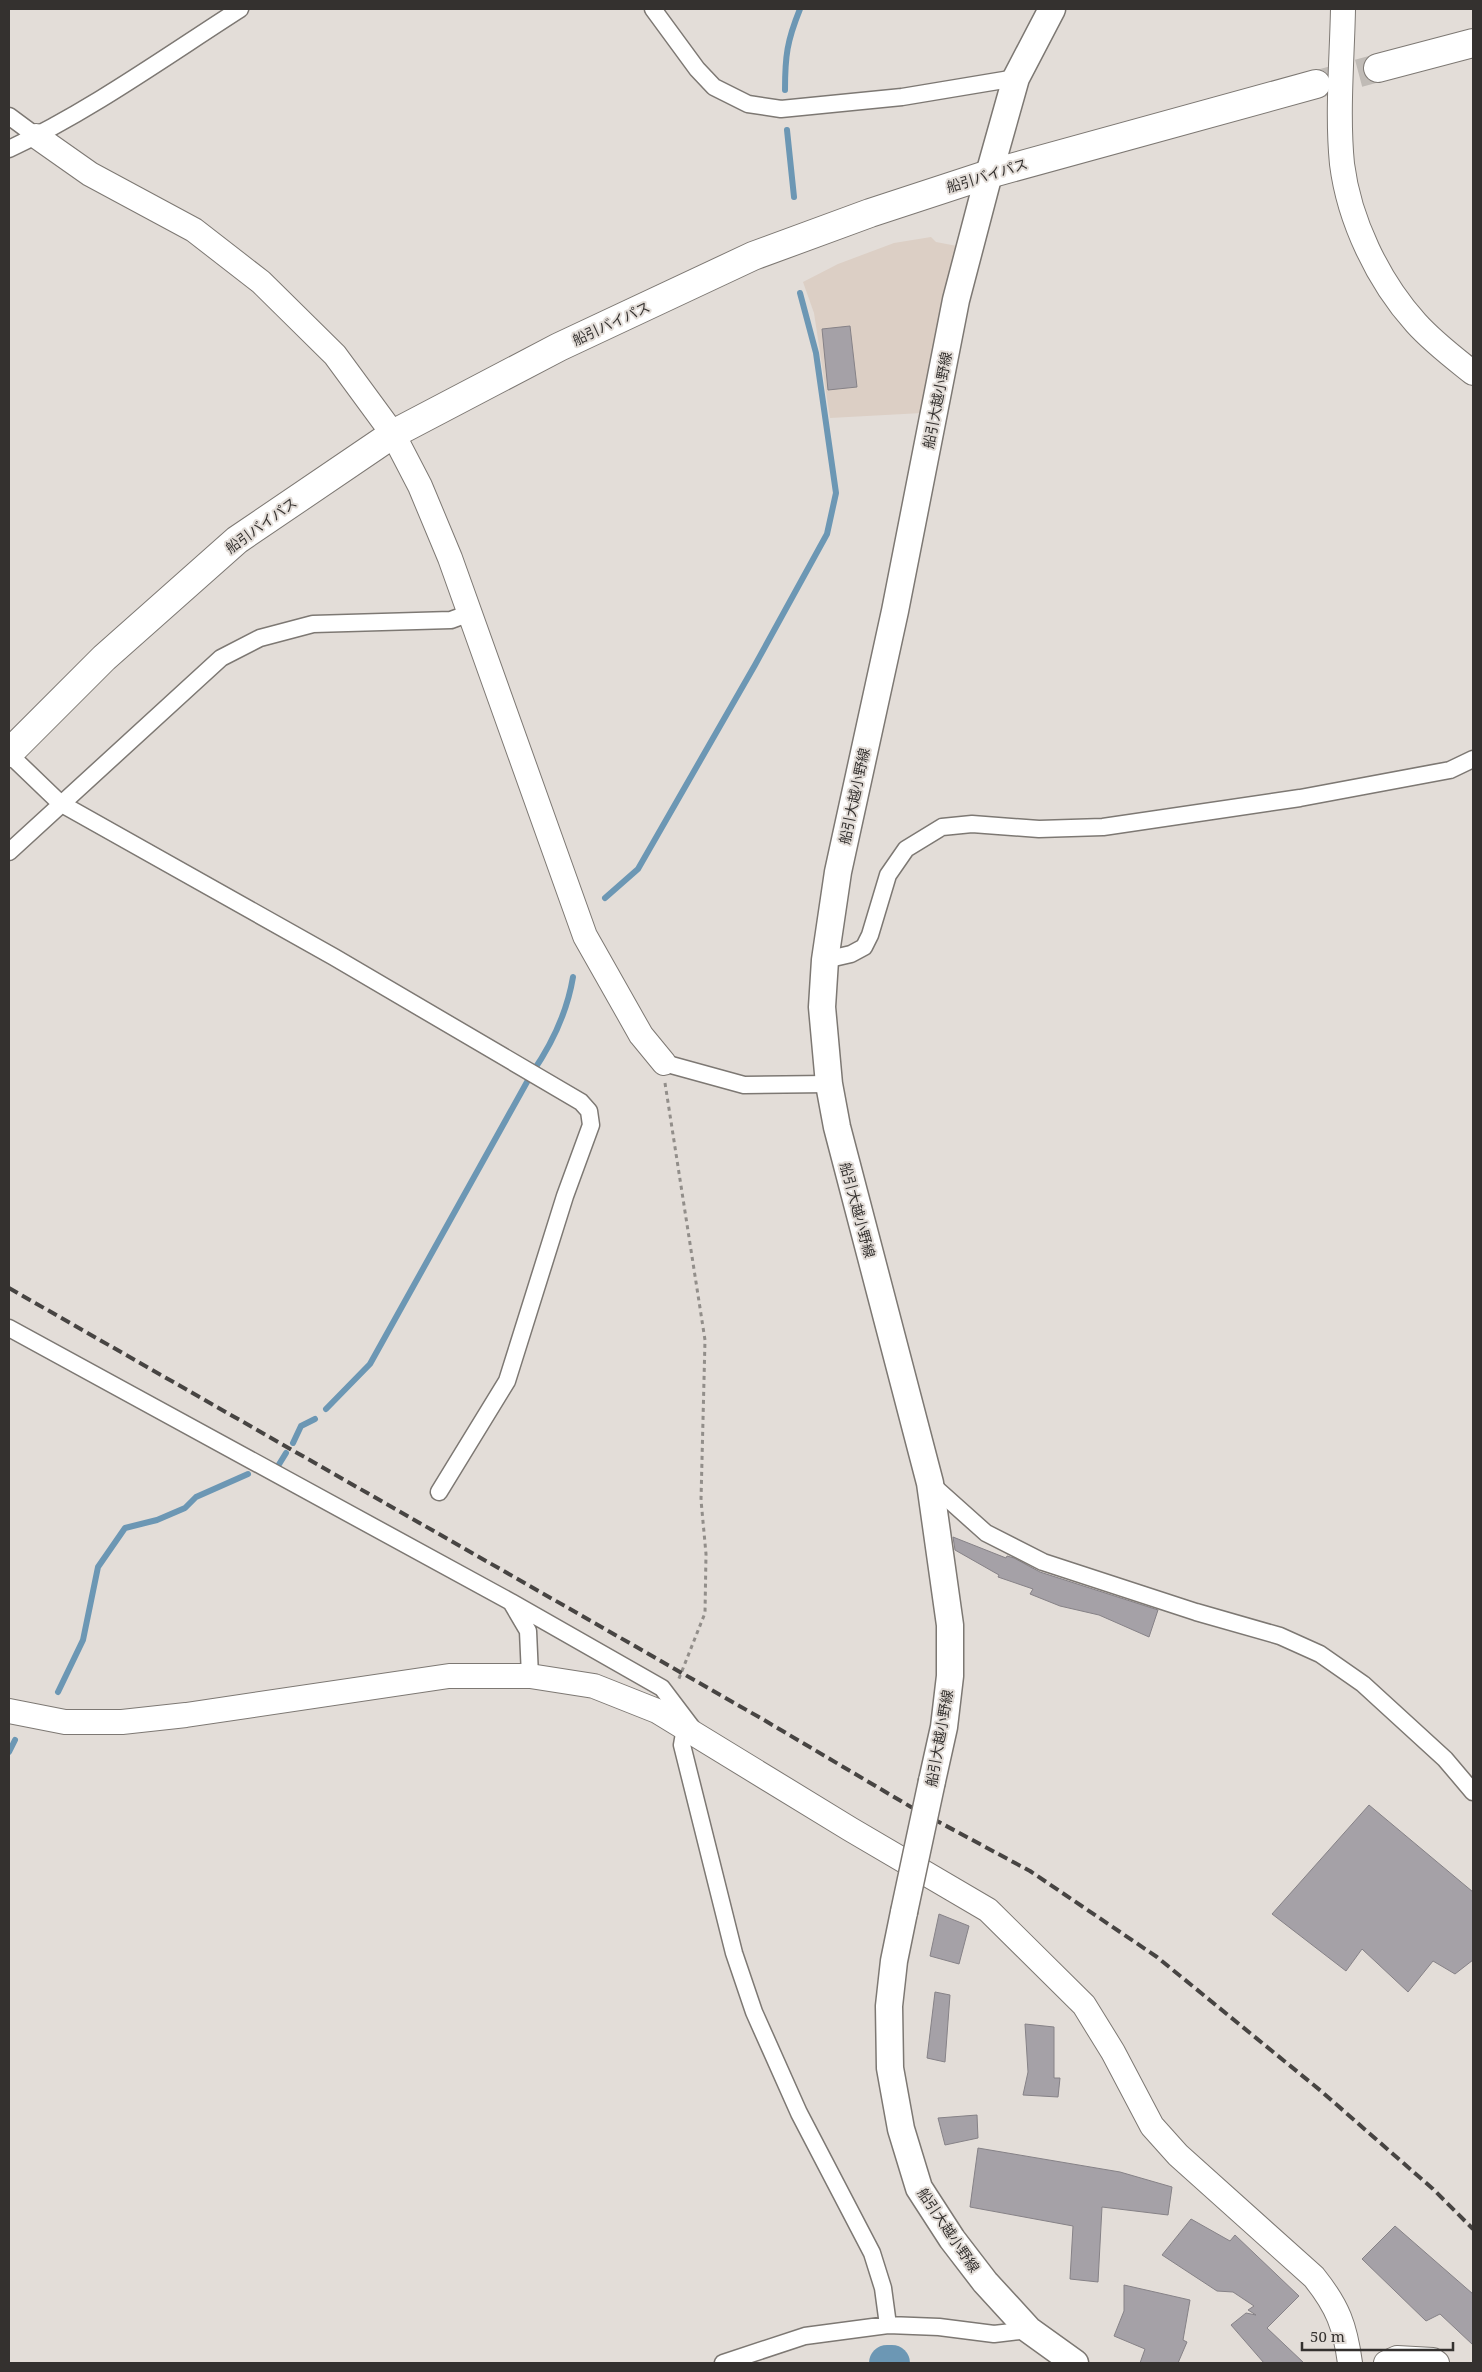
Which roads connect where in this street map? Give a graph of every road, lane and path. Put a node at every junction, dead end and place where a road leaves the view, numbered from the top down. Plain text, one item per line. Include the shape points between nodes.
1 (240, 9) edge
2 (653, 9) edge
3 (1052, 9) edge
4 (1343, 9) edge
5 (1473, 42) edge
6 (1378, 68) tunnel mouth
7 (1016, 78) junction
8 (1316, 84) tunnel mouth
9 (9, 116) edge
10 (36, 136) junction
11 (9, 149) edge
12 (989, 174) junction
13 (1473, 373) edge
14 (393, 434) junction
15 (470, 613) junction
16 (9, 754) edge
17 (1473, 759) edge
18 (60, 803) junction
19 (9, 852) edge
20 (825, 960) junction
21 (664, 1063) junction
22 (830, 1084) junction
23 (9, 1328) edge
24 (930, 1483) junction
25 (439, 1492) dead end
26 (511, 1602) junction
27 (530, 1676) junction
28 (671, 1698) junction
29 (9, 1710) edge
30 (692, 1732) junction
31 (1473, 1792) edge
32 (888, 2325) junction
33 (1028, 2330) junction
34 (723, 2363) edge
35 (1075, 2363) edge
36 (1350, 2363) edge
37 (1386, 2363) edge
38 (1437, 2363) edge

1 - 10 street
2 - 7 street via 714,87 748,104 782,109 902,98
3 - 7 main road, 船引大越小野線
4 - 13 street via 1342,164 1350,203 1367,249 1388,286 1415,322 1443,350
5 - 6 highway
7 - 12 main road, 船引大越小野線
8 - 12 highway, 船引バイパス
9 - 10 street
10 - 11 street
10 - 14 street via 90,174 194,230 262,282 335,355
12 - 14 highway, 船引バイパス via 870,212 753,256 559,347
12 - 20 main road, 船引大越小野線 via 956,300 895,611 838,872
14 - 15 street via 420,486
14 - 16 highway, 船引バイパス via 236,540 104,658
15 - 18 street via 451,620 313,624 260,638 221,658
15 - 21 street via 585,936 641,1035
16 - 18 street
17 - 20 street via 1450,770 1300,798 1103,827 1039,829 972,824 942,827 906,849 888,875 864,948
18 - 19 street
18 - 25 street via 539,1076 581,1102 589,1111 591,1125 565,1196 507,1381
20 - 22 main road, 船引大越小野線 via 822,1007
21 - 22 street via 744,1085
21 - 28 path via 705,1340 701,1500 705,1613
22 - 24 main road, 船引大越小野線 via 845,1161
23 - 26 street
24 - 31 street via 986,1533 1042,1562 1280,1636 1320,1654 1363,1684 1446,1759
24 - 33 main road, 船引大越小野線, bridge via 950,1633 950,1676 944,1727 894,1961 889,2006 890,2068 901,2129 919,2188 974,2268
26 - 27 street via 528,1631
26 - 28 street via 662,1688
27 - 29 street via 449,1676 122,1722 64,1722
27 - 30 street via 594,1686 658,1711
28 - 30 street
30 - 32 street via 682,1745 734,1953 799,2113 872,2254 883,2288
30 - 36 street via 850,1830 988,1910 1084,2005 1152,2126 1178,2155 1314,2277 1332,2298 1345,2332
32 - 33 street via 994,2334
32 - 34 street via 805,2336
33 - 35 main road, 船引大越小野線
37 - 38 street via 1398,2358

